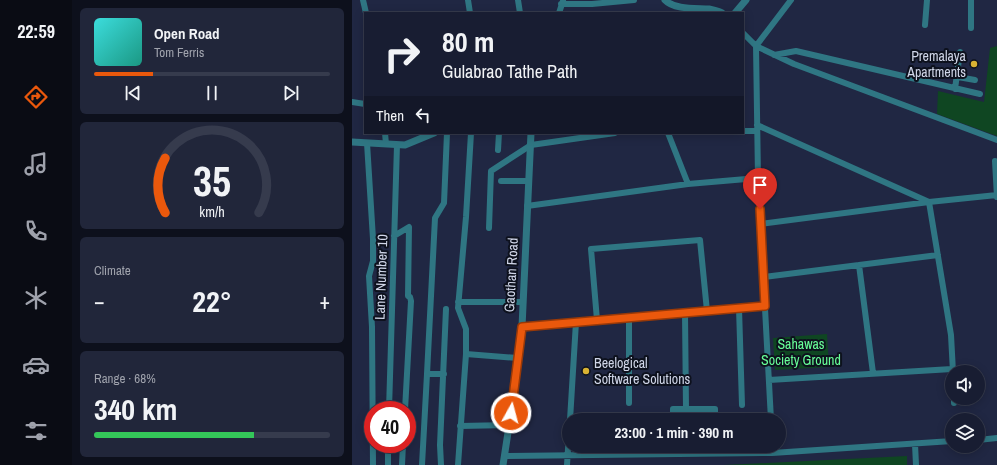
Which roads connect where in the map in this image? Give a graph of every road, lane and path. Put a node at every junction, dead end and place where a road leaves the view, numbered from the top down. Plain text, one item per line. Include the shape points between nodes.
1 (363, 0) edge
2 (468, 0) edge
3 (518, 0) edge
4 (634, 0) edge
5 (665, 0) edge
6 (746, 0) edge
7 (791, 0) edge
8 (927, 0) edge
9 (971, 0) edge
10 (562, 2) edge
11 (366, 12) edge
12 (470, 12) edge
13 (520, 12) edge
14 (559, 12) edge
15 (719, 12) edge
16 (736, 12) edge
17 (925, 25) dead end
18 (971, 28) dead end
19 (744, 34) edge
20 (756, 46) junction
21 (960, 52) dead end
22 (774, 55) junction
23 (958, 77) junction
24 (975, 80) dead end
25 (955, 88) junction
26 (980, 94) dead end
27 (352, 102) edge
28 (364, 104) edge
29 (757, 128) junction
30 (744, 131) edge
31 (385, 134) edge
32 (432, 134) edge
33 (447, 134) edge
34 (471, 134) edge
35 (499, 134) edge
36 (531, 134) edge
37 (608, 134) edge
38 (668, 134) edge
39 (997, 140) edge
40 (352, 142) edge
41 (367, 143) junction
42 (386, 144) junction
43 (397, 145) junction
44 (531, 145) junction
45 (498, 150) dead end
46 (995, 161) dead end
47 (758, 178) junction
48 (500, 181) dead end
49 (528, 181) junction
50 (688, 184) junction
51 (997, 195) edge
52 (997, 198) edge
53 (929, 202) junction
54 (527, 206) junction
55 (760, 224) junction
56 (489, 228) dead end
57 (394, 236) junction
58 (938, 254) junction
59 (859, 265) junction
60 (764, 277) junction
61 (458, 302) junction
62 (523, 302) junction
63 (765, 306) junction
64 (739, 308) junction
65 (446, 309) dead end
66 (707, 311) junction
67 (685, 313) junction
68 (629, 317) junction
69 (596, 320) junction
70 (576, 322) junction
71 (522, 327) junction
72 (466, 354) junction
73 (518, 358) junction
74 (952, 365) edge
75 (945, 370) edge
76 (873, 373) junction
77 (427, 374) junction
78 (444, 374) junction
79 (769, 380) junction
80 (389, 401) edge
81 (405, 401) edge
82 (629, 403) dead end
83 (742, 405) dead end
84 (686, 409) junction
85 (570, 413) edge
86 (673, 413) edge
87 (715, 413) edge
88 (770, 413) edge
89 (509, 425) junction
90 (460, 426) junction
91 (997, 438) edge
92 (985, 439) edge
93 (945, 442) edge
94 (915, 444) junction
95 (786, 449) edge
96 (388, 453) edge
97 (403, 453) edge
98 (726, 453) edge
99 (673, 454) joint
100 (715, 454) joint
101 (568, 455) junction
102 (505, 456) junction
103 (373, 465) edge
104 (388, 465) edge
105 (402, 465) edge
106 (422, 465) edge
107 (441, 465) edge
108 (458, 465) edge
109 (503, 465) edge
110 (567, 465) edge
111 (916, 465) edge

1 - 11 street
2 - 12 street
3 - 13 street
4 - 10 street via 592,4
5 - 15 street via 688,9 711,9
6 - 16 street
7 - 20 street
8 - 17 street
9 - 18 street
10 - 14 street
19 - 20 street
20 - 22 street
20 - 29 street
21 - 23 street
22 - 25 street via 796,52
22 - 39 street
23 - 24 street
23 - 25 street
25 - 26 street
27 - 28 street
29 - 30 street
29 - 47 street
29 - 53 street
31 - 42 street
32 - 43 street via 405,145
33 - 77 street via 444,203 435,218
34 - 61 street
35 - 45 street
36 - 44 street, Gaothan Road
37 - 44 street
38 - 50 street
40 - 41 street
41 - 42 street
41 - 103 street via 373,239 373,261 369,276
42 - 43 street
43 - 57 street, Lane Number 10
44 - 49 street, Gaothan Road
44 - 56 street via 491,171
46 - 51 street
47 - 50 street
47 - 55 street
48 - 49 street
49 - 54 street, Gaothan Road
50 - 54 street
51 - 52 street
51 - 53 street
53 - 55 street
53 - 58 street
54 - 62 street, Gaothan Road
55 - 60 street
57 - 80 street, Lane Number 10
57 - 81 street via 409,227 408,296 411,301
58 - 59 street
58 - 74 street via 951,335
59 - 60 street
59 - 76 street
60 - 63 street
61 - 62 street
61 - 72 street via 466,329
62 - 71 street, Gaothan Road
63 - 64 street
63 - 79 street
64 - 66 street
64 - 83 street
65 - 78 street
66 - 67 street
66 - 69 street via 700,240 591,249
67 - 68 street
67 - 84 street
68 - 69 street
68 - 82 street
69 - 70 street
70 - 71 street
70 - 85 street
71 - 73 street, Gaothan Road
72 - 73 street
72 - 90 street
73 - 89 street, Gaothan Road
75 - 76 street
76 - 79 street
77 - 78 street
77 - 106 street
78 - 107 street
79 - 88 street
84 - 86 street via 673,409
84 - 87 street via 715,409
89 - 90 street
89 - 102 street, Gaothan Road
90 - 108 street
91 - 92 street
93 - 94 street
94 - 95 street
94 - 111 street
96 - 104 street
97 - 105 street
98 - 100 street
99 - 100 street
99 - 101 street
101 - 102 street
101 - 110 street
102 - 109 street, Gaothan Road

